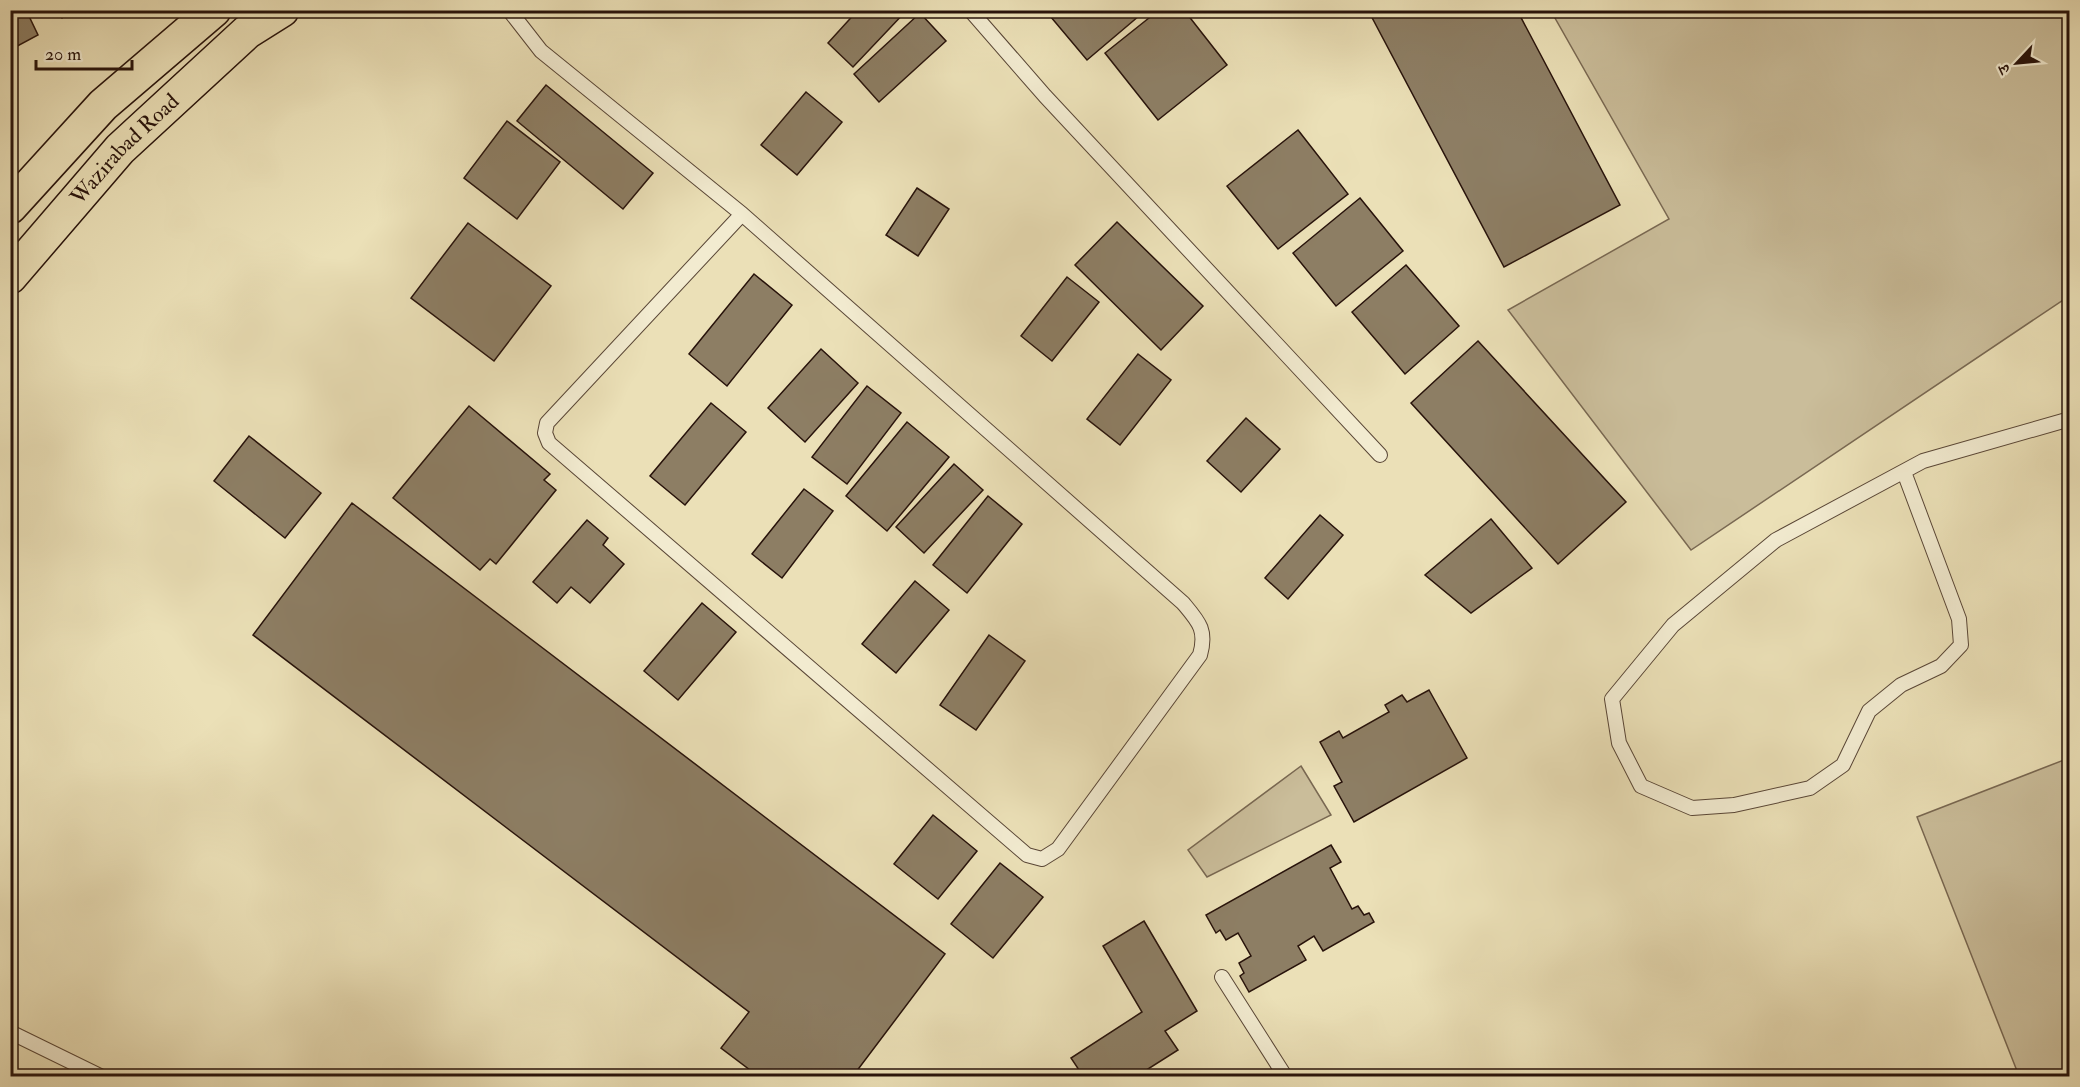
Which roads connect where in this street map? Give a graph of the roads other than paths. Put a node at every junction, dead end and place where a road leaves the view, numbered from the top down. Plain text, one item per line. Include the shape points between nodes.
1 (214, 10) edge
2 (282, 10) edge
3 (509, 10) edge
4 (970, 10) edge
5 (10, 207) edge
6 (742, 214) junction
7 (10, 277) edge
8 (2070, 419) edge
9 (1380, 455) dead end
10 (1904, 471) junction
11 (1222, 977) dead end
12 (10, 1032) edge
13 (100, 1077) edge
14 (1285, 1077) edge

1 - 5 highway, Wazirabad Road via 104,105
2 - 7 highway, Wazirabad Road via 247,32 120,149
3 - 6 lane via 541,51
4 - 9 lane via 1045,96
6 - 6 lane via 547,423 549,443 1027,855 1042,859 1058,849 1200,655 1205,638 1197,619
8 - 10 lane via 1923,461
10 - 10 lane via 1776,540 1673,625 1612,699 1619,743 1641,786 1692,808 1734,805 1810,788 1843,765 1869,711 1900,685 1941,666 1961,645 1959,619
11 - 14 lane
12 - 13 lane

